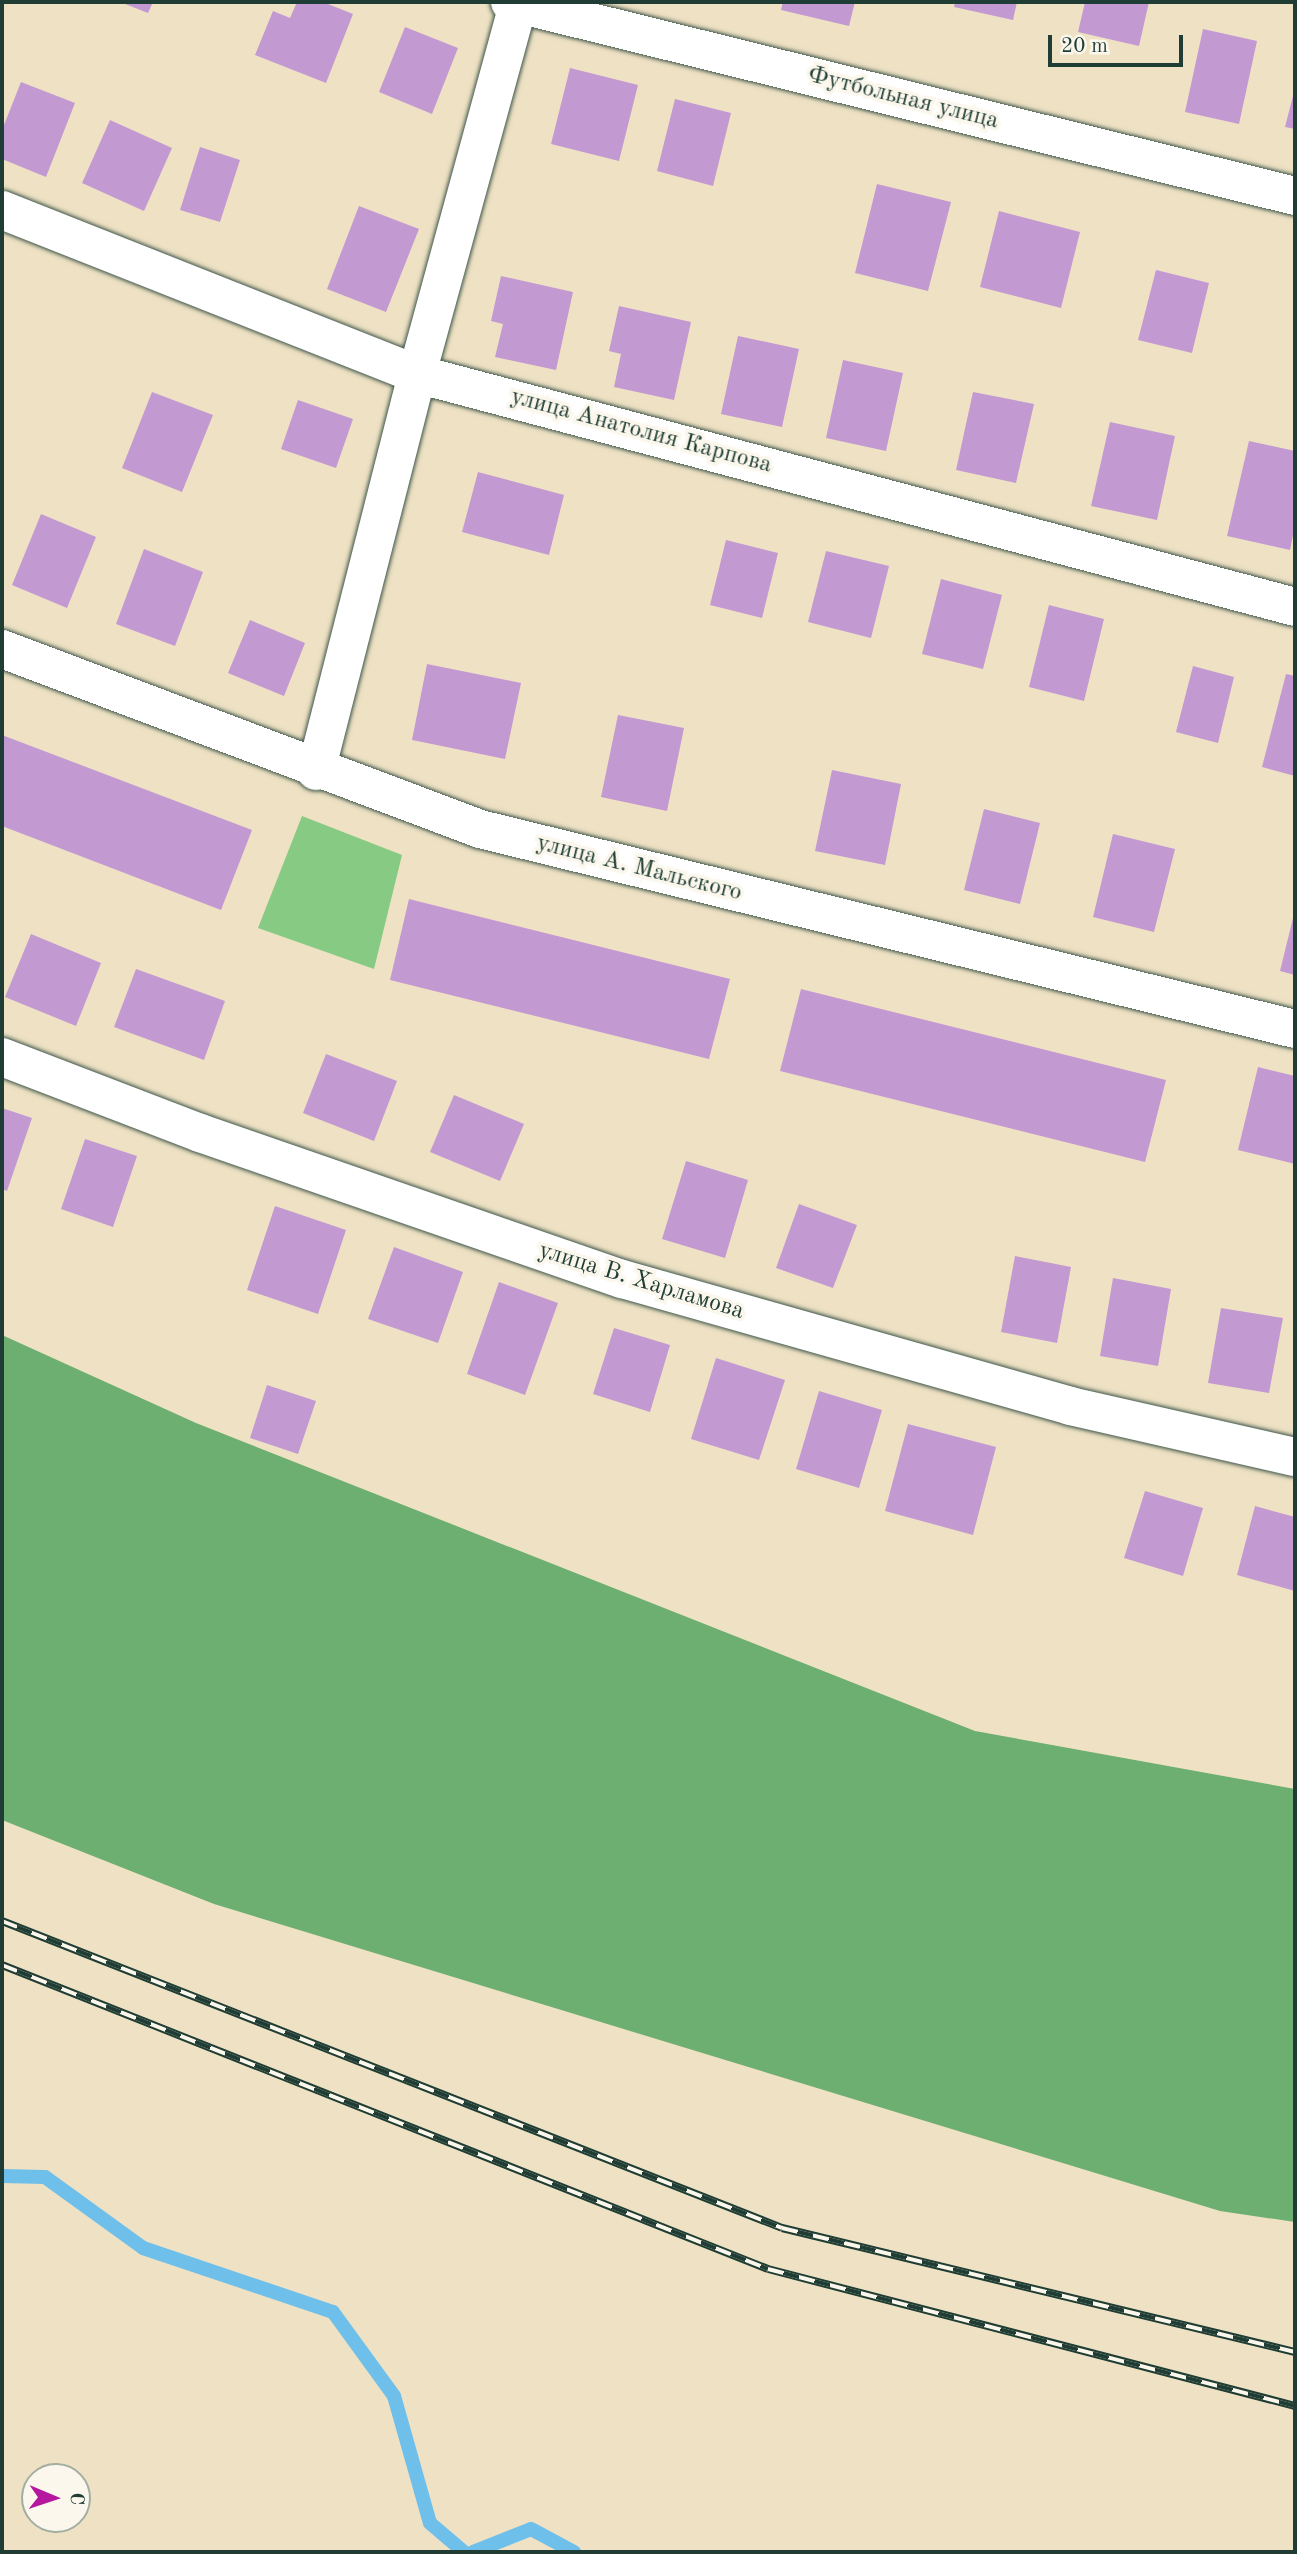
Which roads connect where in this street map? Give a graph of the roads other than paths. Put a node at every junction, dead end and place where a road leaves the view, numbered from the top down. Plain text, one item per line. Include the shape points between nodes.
1 (516, 3) edge
2 (1295, 196) edge
3 (2, 210) edge
4 (417, 374) junction
5 (1295, 607) edge
6 (2, 649) edge
7 (316, 771) junction
8 (1295, 1029) edge
9 (2, 1057) edge
10 (1295, 1457) edge

1 - 2 street, Футбольная улица
1 - 4 street
3 - 4 street, улица Анатолия Карпова
4 - 5 street, улица Анатолия Карпова
4 - 7 street
6 - 7 street, улица А. Мальского
7 - 8 street, улица А. Мальского via 480,829
9 - 10 street, улица В. Харламова via 200,1133 621,1279 1070,1406

